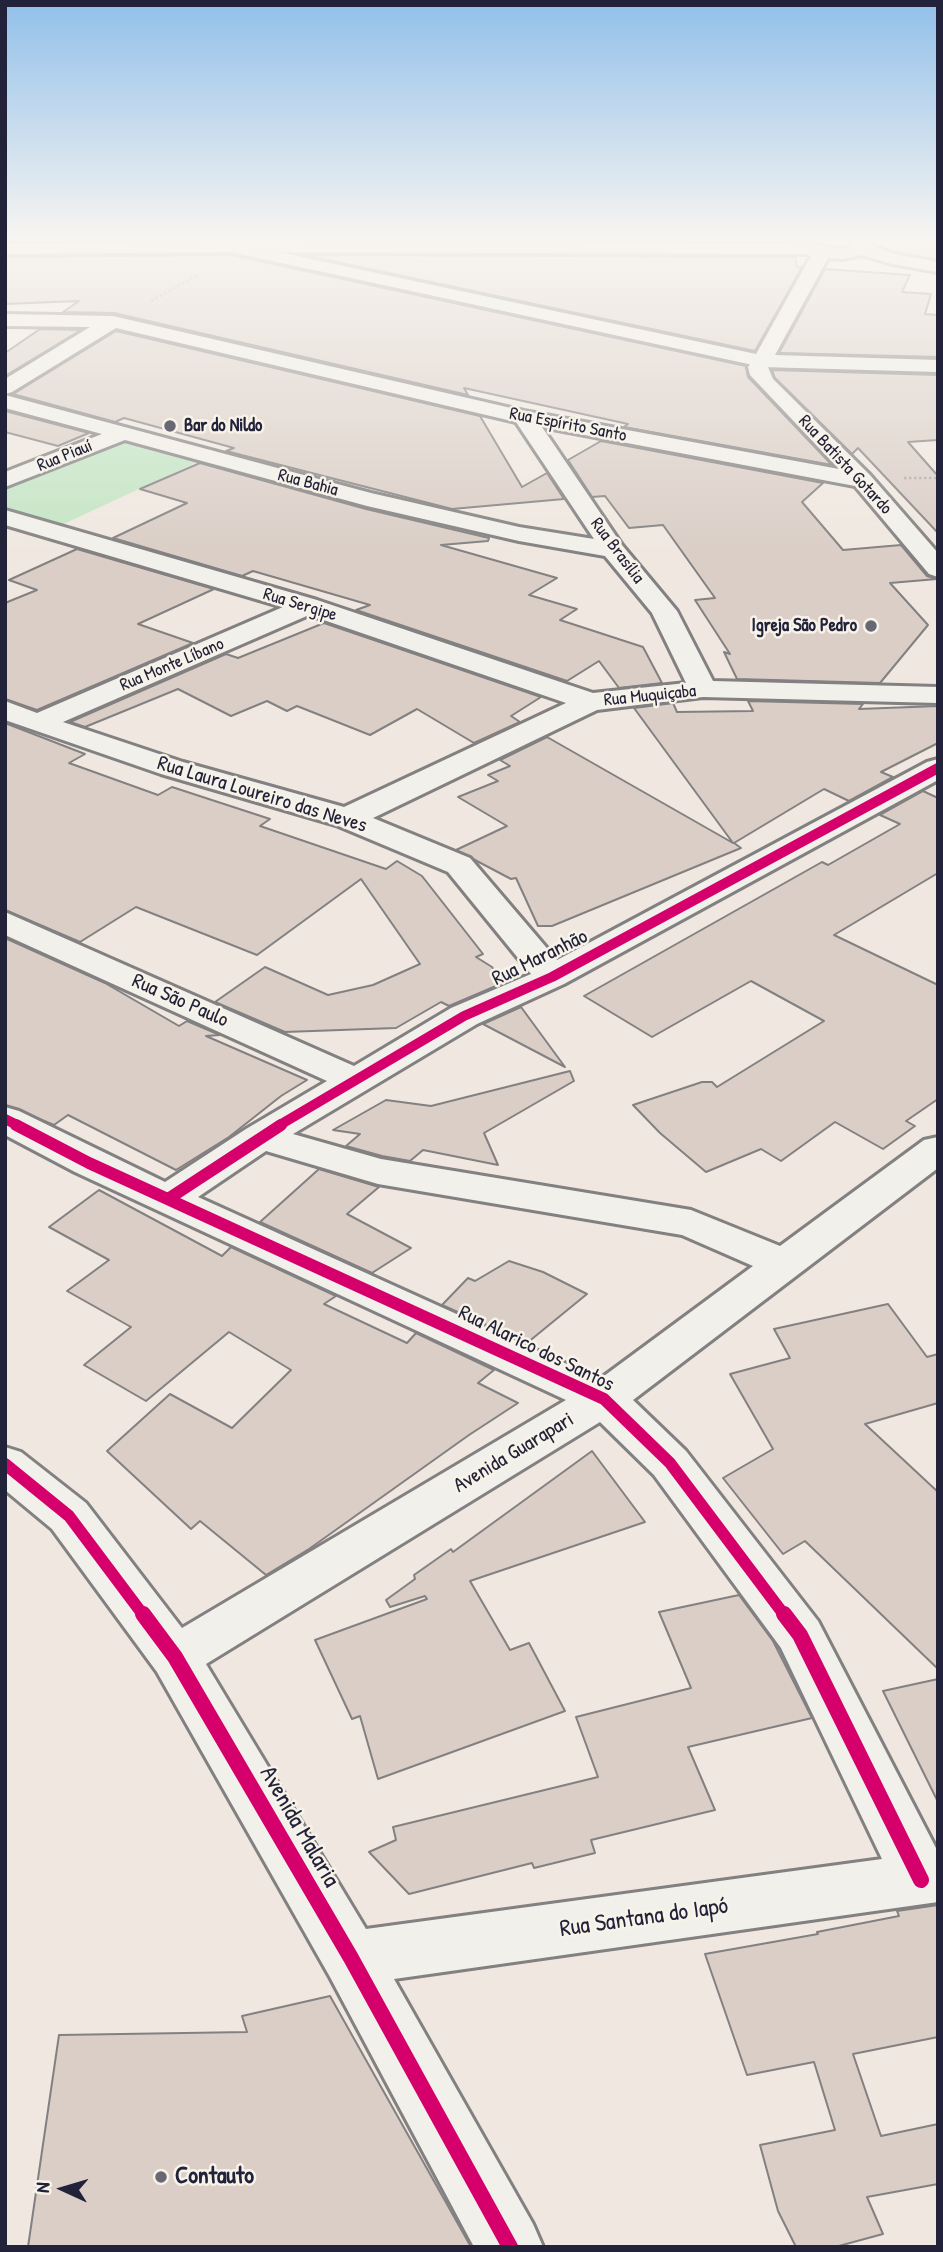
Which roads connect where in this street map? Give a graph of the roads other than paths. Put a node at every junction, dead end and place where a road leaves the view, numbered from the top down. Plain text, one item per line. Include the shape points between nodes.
1 (75, 346) edge
2 (215, 346) edge
3 (687, 346) edge
4 (768, 346) edge
5 (762, 361) junction
6 (938, 366) edge
7 (5, 388) edge
8 (5, 401) edge
9 (524, 416) junction
10 (124, 433) junction
11 (5, 480) edge
12 (862, 480) junction
13 (5, 517) edge
14 (613, 550) junction
15 (938, 569) edge
16 (308, 606) junction
17 (703, 690) junction
18 (938, 695) edge
19 (591, 702) junction
20 (5, 710) edge
21 (37, 723) junction
22 (938, 768) edge
23 (347, 818) junction
24 (5, 922) edge
25 (552, 977) junction
26 (355, 1080) junction
27 (5, 1119) edge
28 (260, 1137) junction
29 (938, 1149) edge
30 (168, 1199) junction
31 (784, 1264) junction
32 (604, 1399) junction
33 (5, 1464) edge
34 (175, 1657) junction
35 (929, 1878) edge
36 (351, 1958) junction
37 (510, 2247) edge

1 - 7 street
2 - 9 street, Rua Espírito Santo
3 - 5 street
4 - 5 street
5 - 6 street
5 - 12 street, Rua Batista Gotardo via 758,367 766,383
8 - 10 street, Rua Bahia
9 - 12 street, Rua Espírito Santo
9 - 14 street, Rua Brasília
10 - 11 street, Rua Piauí
10 - 14 street, Rua Bahia via 367,499
12 - 15 street, Rua Batista Gotardo
13 - 16 street, Rua Sergipe
14 - 17 street, Rua Brasília via 664,611
16 - 19 street, Rua Sergipe
16 - 21 street, Rua Monte Líbano
17 - 18 street, Rua Muquiçaba
17 - 19 street, Rua Muquiçaba
19 - 23 street, Rua Muquiçaba
20 - 21 street, Rua Laura Loureiro das Neves
21 - 23 street, Rua Laura Loureiro das Neves
22 - 25 street, Rua Maranhão
23 - 25 street, Rua Laura Loureiro das Neves via 459,865
24 - 26 street, Rua São Paulo
25 - 26 street, Rua Maranhão via 464,1016
26 - 28 street, Rua Maranhão
27 - 30 street, Rua Alarico dos Santos
28 - 30 street, Rua Maranhão
28 - 31 street via 378,1171 691,1223
29 - 31 street, Avenida Guarapari
30 - 32 street, Rua Alarico dos Santos
31 - 32 street, Avenida Guarapari
32 - 34 street, Avenida Guarapari
32 - 35 street, Rua Alarico dos Santos via 670,1463 800,1635
33 - 34 street, Avenida Malaria via 69,1516
34 - 36 street, Avenida Malaria
35 - 36 street, Rua Santana do Iapó
36 - 37 street, Avenida Malaria

